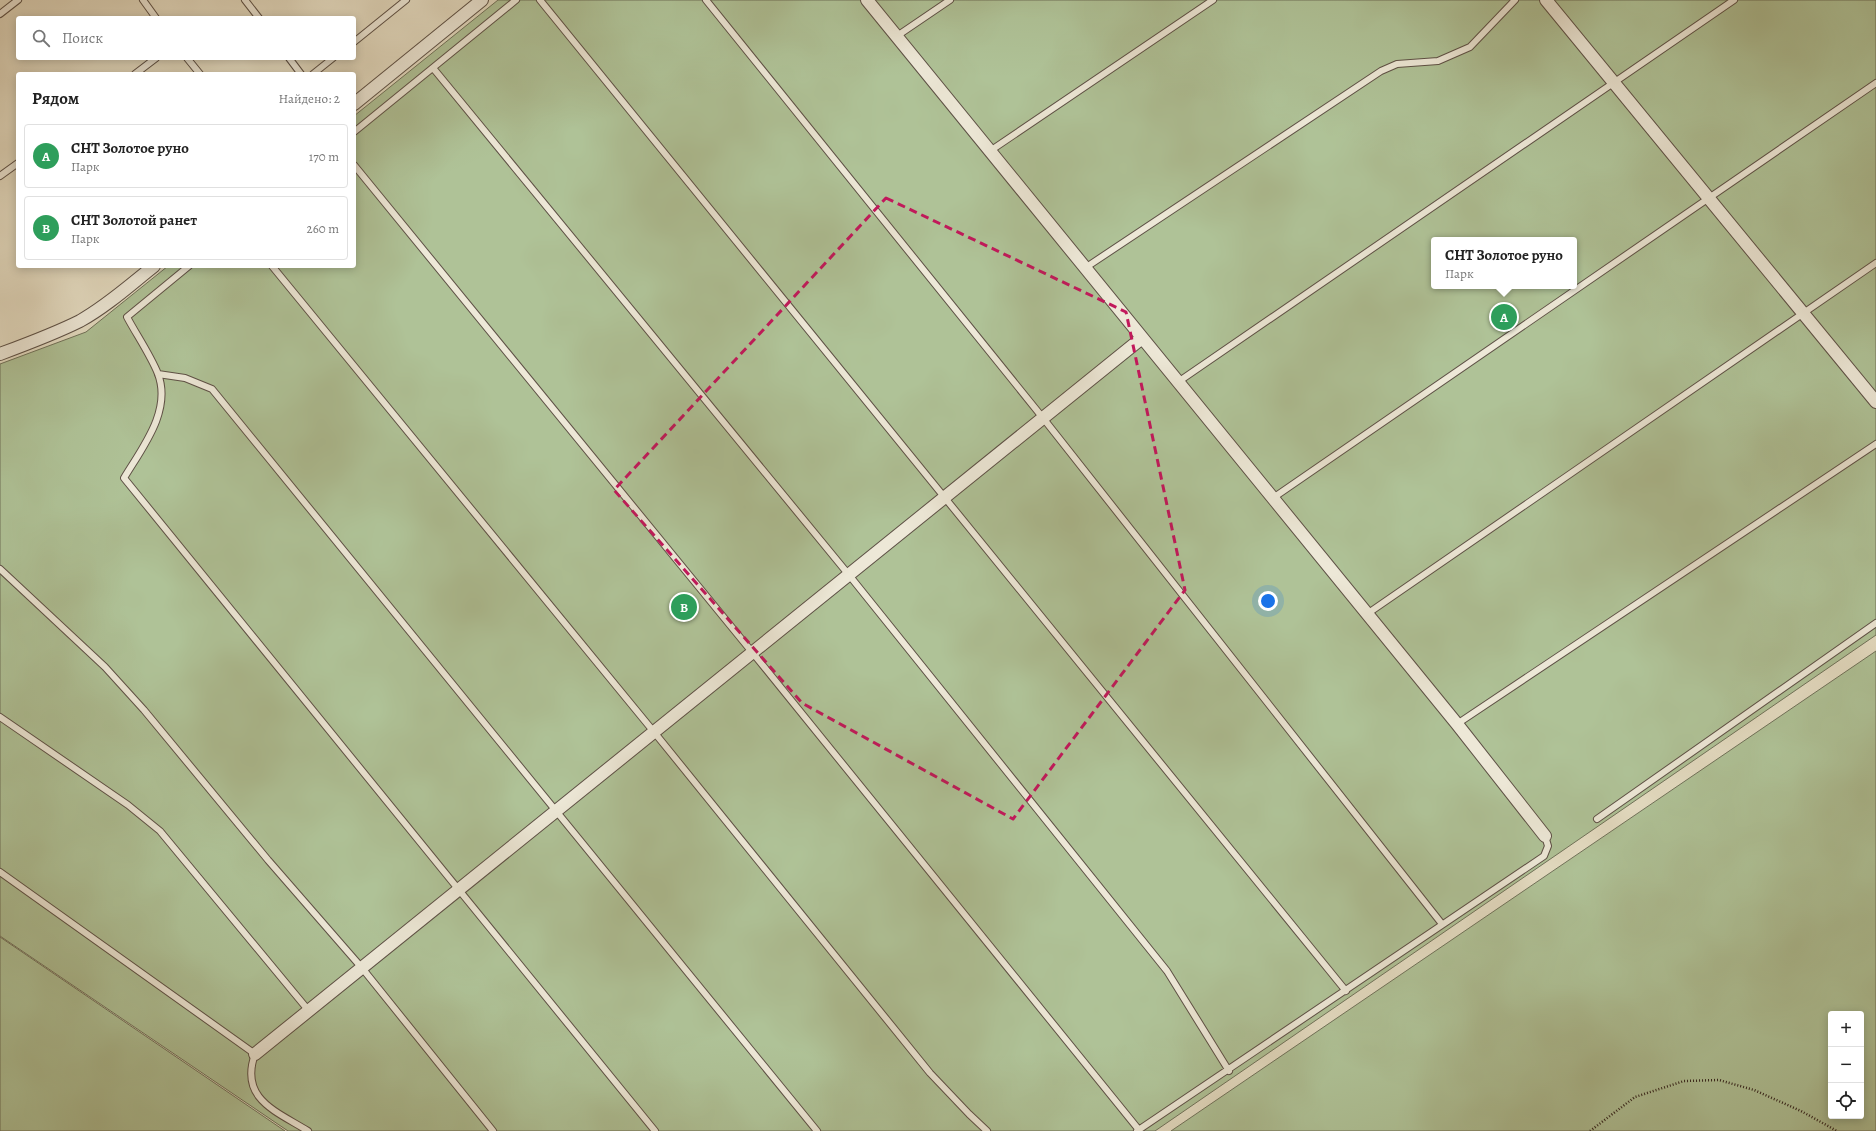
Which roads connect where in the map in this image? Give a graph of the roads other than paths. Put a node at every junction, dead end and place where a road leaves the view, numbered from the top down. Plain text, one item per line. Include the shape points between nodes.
1 (18, 0) edge
2 (142, 0) edge
3 (245, 0) edge
4 (406, 0) edge
5 (482, 0) edge
6 (516, 0) edge
7 (540, 0) edge
8 (706, 0) edge
9 (867, 0) edge
10 (950, 0) edge
11 (1213, 0) edge
12 (1515, 0) edge
13 (1546, 0) edge
14 (1734, 0) edge
15 (0, 14) edge
16 (154, 16) edge
17 (257, 16) edge
18 (897, 36) junction
19 (356, 40) edge
20 (153, 60) edge
21 (189, 60) edge
22 (290, 60) edge
23 (330, 60) edge
24 (433, 68) junction
25 (138, 72) edge
26 (198, 72) edge
27 (300, 72) edge
28 (316, 72) edge
29 (1876, 83) edge
30 (1613, 84) junction
31 (356, 102) edge
32 (356, 130) edge
33 (990, 151) junction
34 (16, 164) edge
35 (356, 167) edge
36 (0, 176) edge
37 (1709, 199) junction
38 (1876, 263) edge
39 (152, 268) edge
40 (187, 268) edge
41 (274, 268) edge
42 (1085, 268) junction
43 (1802, 314) junction
44 (1142, 338) junction
45 (0, 354) edge
46 (158, 374) junction
47 (1178, 382) junction
48 (1876, 402) edge
49 (1043, 418) junction
50 (1876, 444) edge
51 (945, 497) junction
52 (1273, 498) junction
53 (0, 569) edge
54 (849, 575) junction
55 (1367, 614) junction
56 (1876, 623) edge
57 (752, 652) junction
58 (0, 718) edge
59 (1457, 724) junction
60 (654, 732) junction
61 (557, 811) junction
62 (1597, 819) dead end
63 (1546, 836) joint
64 (0, 872) edge
65 (459, 890) junction
66 (1442, 924) junction
67 (362, 968) junction
68 (1346, 991) junction
69 (309, 1011) junction
70 (256, 1054) junction
71 (1229, 1070) junction
72 (1138, 1130) edge
73 (308, 1131) edge
74 (493, 1131) edge
75 (655, 1131) edge
76 (817, 1131) edge
77 (987, 1131) edge

1 - 15 lane
2 - 16 lane
3 - 17 lane
4 - 19 lane
5 - 31 street
6 - 24 lane
7 - 51 lane
8 - 49 lane
9 - 18 street
10 - 18 lane
11 - 33 lane
12 - 42 lane via 1470,47 1438,61 1397,64 1381,71
13 - 30 street
14 - 30 lane
18 - 33 street
20 - 25 lane
21 - 26 lane
22 - 27 lane
23 - 28 lane
24 - 32 lane
24 - 54 lane
29 - 37 lane
30 - 37 street
30 - 47 lane
33 - 42 street
34 - 36 lane
35 - 57 lane
37 - 43 street
37 - 52 lane
38 - 43 lane
39 - 45 street via 114,299 81,320
40 - 46 lane via 126,317
41 - 60 lane
42 - 44 street
43 - 48 street
43 - 55 lane
44 - 47 street
44 - 49 street
46 - 61 lane via 185,378 212,389
46 - 65 lane via 162,392 159,414 124,478
47 - 52 street
49 - 51 street
49 - 66 lane
50 - 59 lane
51 - 54 street
51 - 68 lane
52 - 55 street
53 - 67 lane via 105,667 139,704 268,860
54 - 57 street
54 - 71 lane via 1167,972
55 - 59 street
56 - 62 lane
57 - 60 street
57 - 72 lane
58 - 69 lane via 128,804 160,831
59 - 63 street
60 - 61 street
60 - 77 lane via 930,1073
61 - 65 street
61 - 76 lane
63 - 66 lane via 1548,846 1544,856
64 - 70 lane
65 - 67 street
65 - 75 lane
66 - 68 lane
67 - 69 street
67 - 74 lane
68 - 71 lane
69 - 70 street
70 - 73 lane via 250,1067 251,1082 256,1094 267,1105
71 - 72 lane

